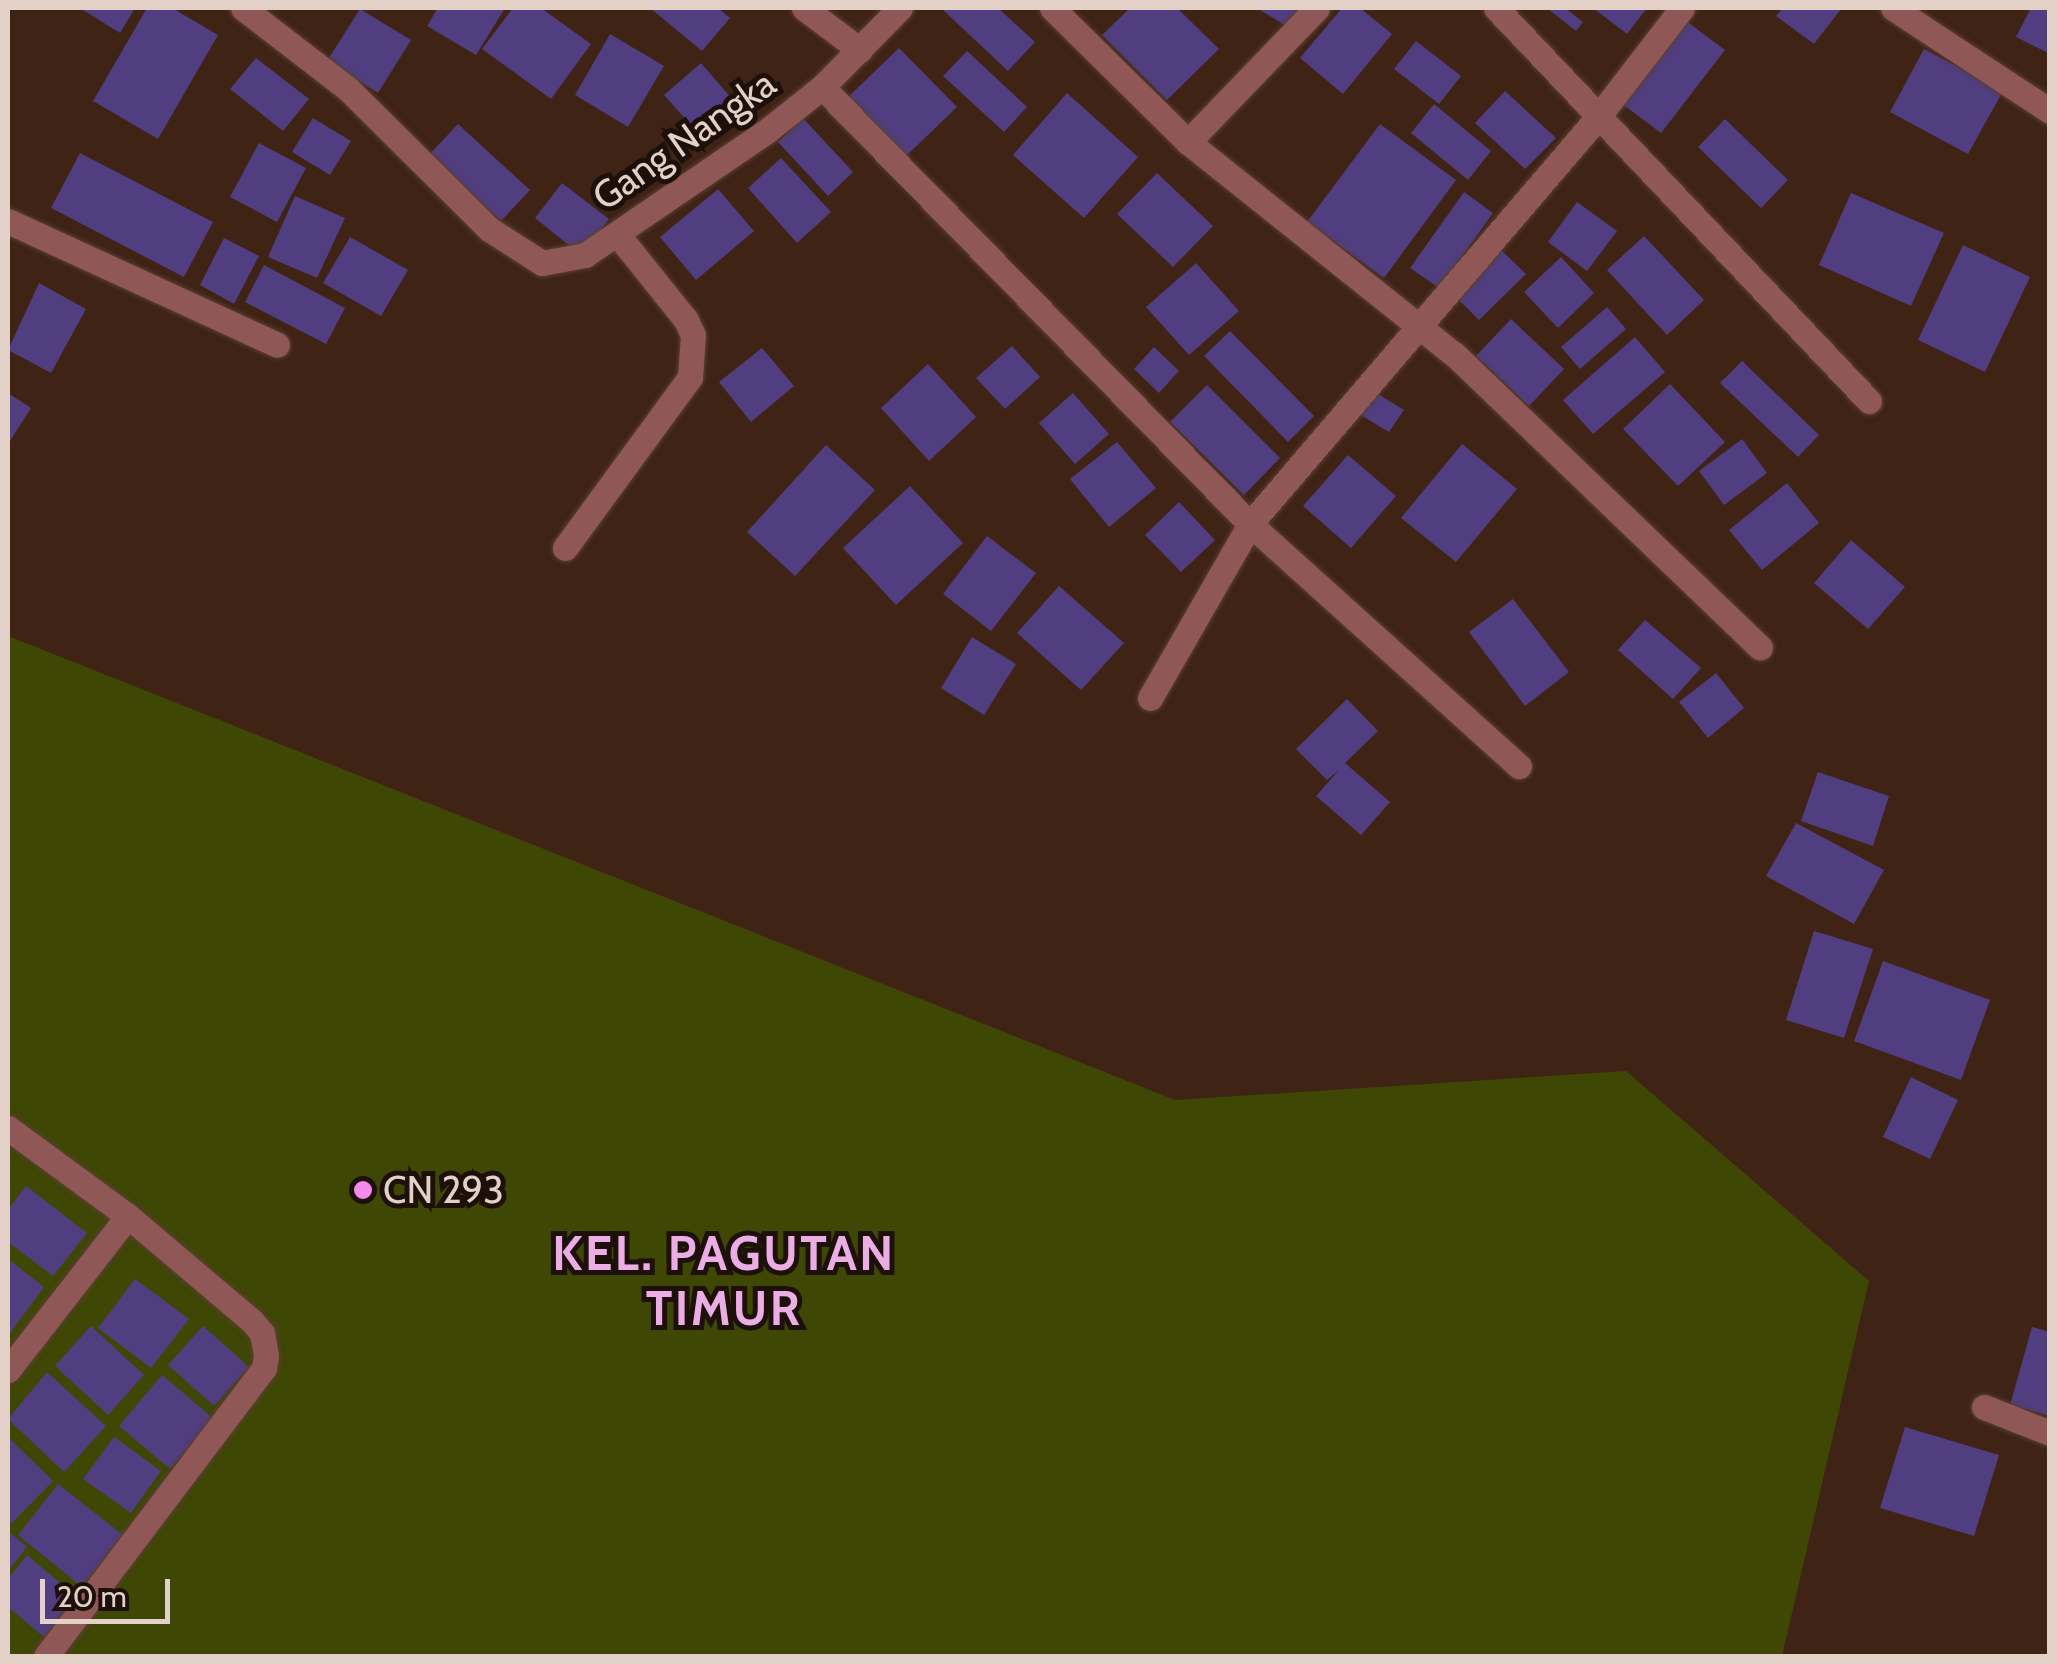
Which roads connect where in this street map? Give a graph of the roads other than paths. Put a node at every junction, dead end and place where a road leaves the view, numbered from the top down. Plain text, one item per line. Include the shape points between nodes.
1 (243, 8) edge
2 (804, 8) edge
3 (900, 8) edge
4 (1052, 8) edge
5 (1317, 8) edge
6 (1496, 8) edge
7 (1682, 8) edge
8 (1893, 8) edge
9 (860, 50) junction
10 (822, 87) junction
11 (2050, 111) edge
12 (1598, 117) junction
13 (1188, 142) junction
14 (8, 221) edge
15 (616, 234) junction
16 (1418, 323) junction
17 (278, 345) dead end
18 (1869, 401) dead end
19 (1250, 524) junction
20 (565, 548) dead end
21 (1760, 647) dead end
22 (1150, 698) dead end
23 (1519, 766) dead end
24 (8, 1128) edge
25 (128, 1216) junction
26 (8, 1370) edge
27 (1984, 1407) dead end
28 (2050, 1432) edge
29 (46, 1656) edge

1 - 15 street, Gang Nangka via 347,88 489,229 542,263 586,255
2 - 9 street
3 - 9 street, Gang Nangka
4 - 13 street
5 - 13 street
6 - 12 street
7 - 12 street
8 - 11 street
9 - 10 street, Gang Nangka
10 - 15 street, Gang Nangka
10 - 19 street
12 - 16 street
12 - 18 street
13 - 16 street
14 - 17 street
15 - 20 street via 686,320 693,335 690,377
16 - 19 street
16 - 21 street via 1602,490
19 - 22 street
19 - 23 street
24 - 25 street
25 - 26 street
25 - 29 street via 252,1321 265,1340 264,1368
27 - 28 street

